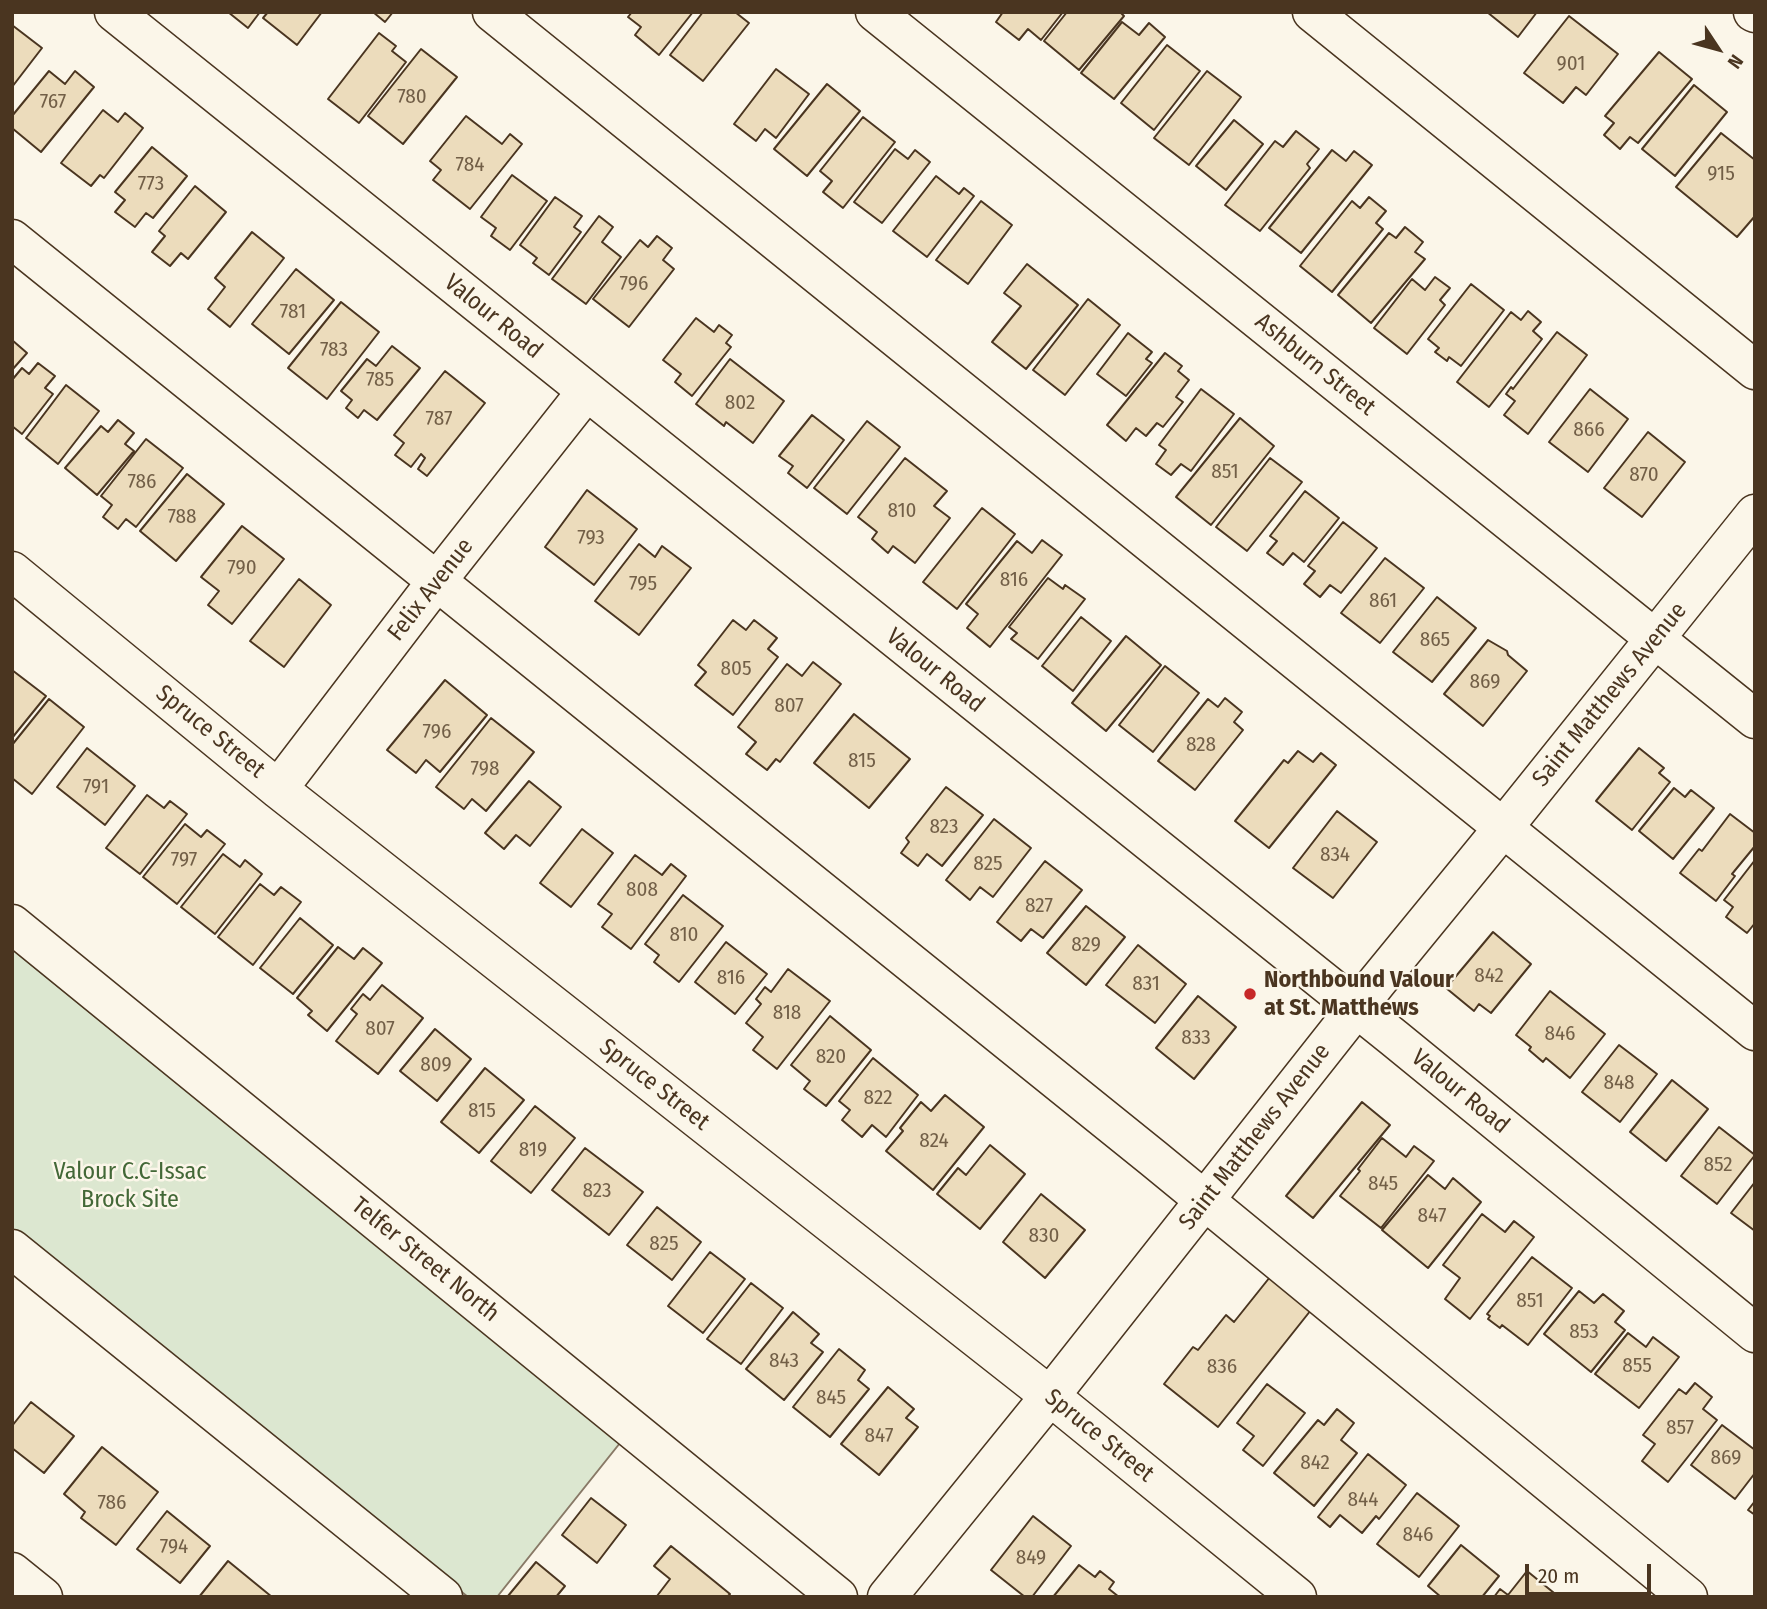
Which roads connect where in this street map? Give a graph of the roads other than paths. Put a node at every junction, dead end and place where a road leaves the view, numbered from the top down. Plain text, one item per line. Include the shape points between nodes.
1 (114, 12) edge
2 (492, 12) edge
3 (874, 12) edge
4 (1312, 12) edge
5 (12, 239) edge
6 (1755, 370) edge
7 (586, 392) junction
8 (1755, 514) edge
9 (12, 571) edge
10 (436, 582) junction
11 (1655, 638) junction
12 (1755, 719) edge
13 (278, 789) junction
14 (1503, 828) junction
15 (12, 924) edge
16 (1356, 1008) junction
17 (1755, 1031) edge
18 (1205, 1200) junction
19 (12, 1249) edge
20 (1755, 1333) edge
21 (1050, 1396) junction
22 (12, 1572) edge
23 (43, 1597) edge
24 (443, 1597) edge
25 (838, 1597) edge
26 (887, 1597) edge
27 (1297, 1597) edge
28 (1688, 1597) edge

1 - 7 street, Valour Road
2 - 14 street
3 - 11 street, Ashburn Street
4 - 6 street
5 - 10 street
7 - 10 street, Felix Avenue
7 - 16 street, Valour Road
8 - 11 street, Saint Matthews Avenue
9 - 13 street, Spruce Street
10 - 13 street, Felix Avenue
10 - 18 street
11 - 12 street, Ashburn Street
11 - 14 street, Saint Matthews Avenue
13 - 21 street, Spruce Street
14 - 16 street, Saint Matthews Avenue
14 - 17 street
15 - 25 street, Telfer Street North
16 - 18 street, Saint Matthews Avenue
16 - 20 street, Valour Road
18 - 21 street, Saint Matthews Avenue
18 - 28 street
19 - 24 street
21 - 26 street, Saint Matthews Avenue
21 - 27 street, Spruce Street
22 - 23 street

